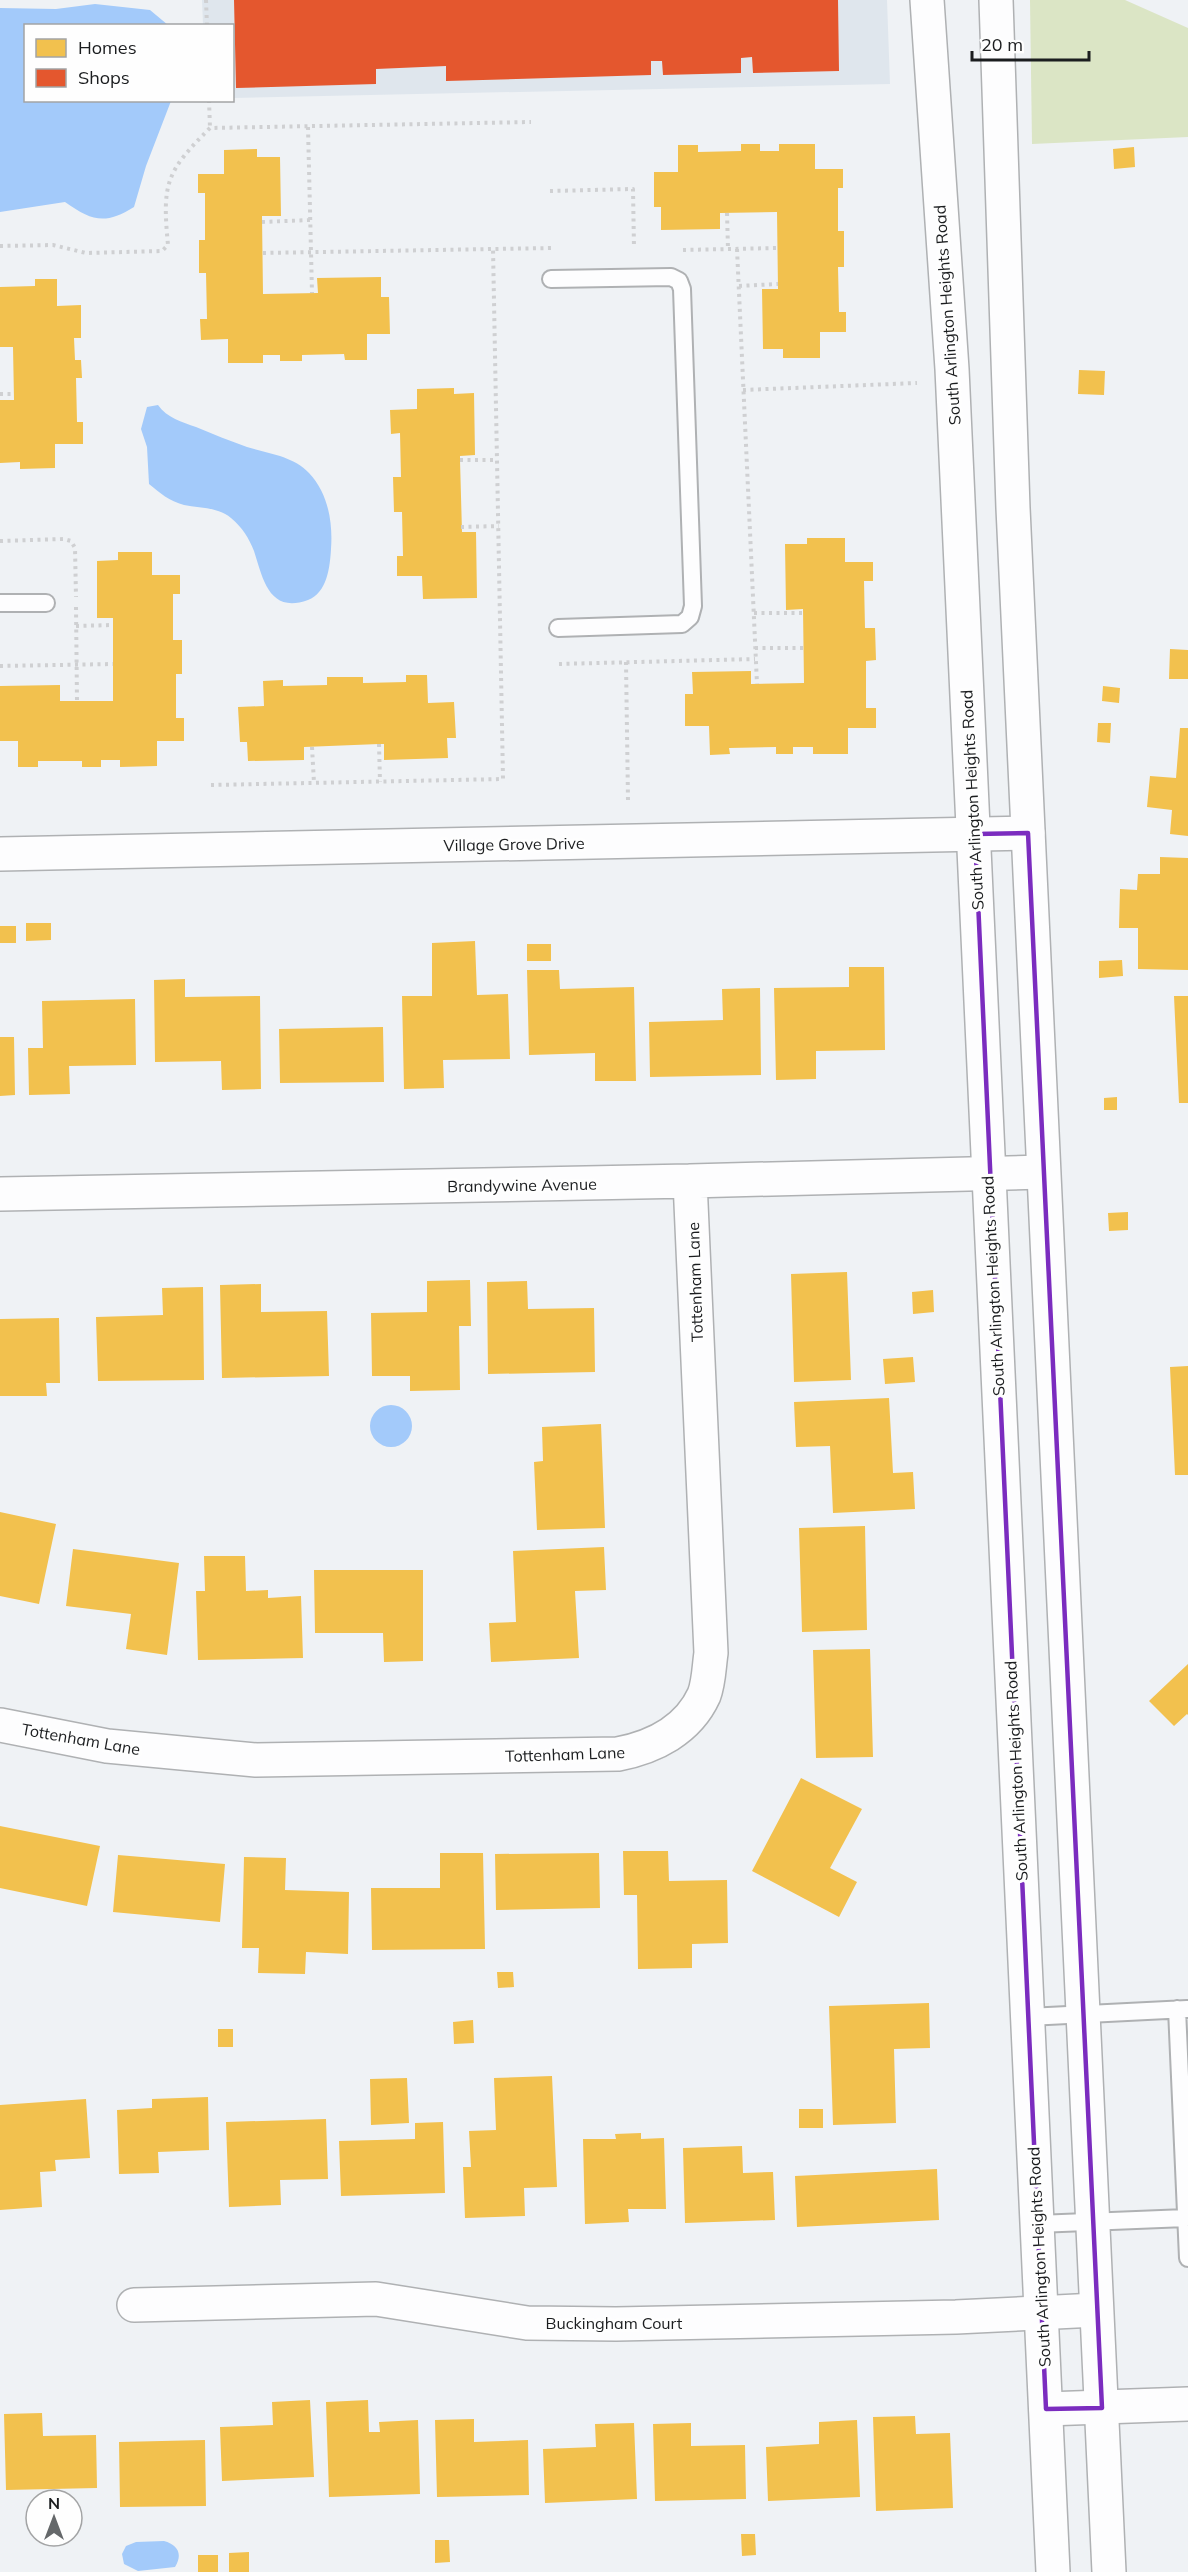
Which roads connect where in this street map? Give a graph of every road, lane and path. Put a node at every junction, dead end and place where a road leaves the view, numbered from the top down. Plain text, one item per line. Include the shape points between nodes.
1 (206, 0) edge
2 (927, 0) edge
3 (996, 0) edge
4 (207, 24) edge
5 (209, 102) edge
6 (531, 122) dead end
7 (308, 126) junction
8 (210, 128) junction
9 (550, 191) dead end
10 (727, 213) dead end
11 (310, 220) junction
12 (262, 222) dead end
13 (0, 246) edge
14 (493, 248) junction
15 (551, 248) dead end
16 (777, 248) dead end
17 (728, 249) junction
18 (737, 249) junction
19 (681, 250) dead end
20 (311, 251) junction
21 (634, 251) dead end
22 (262, 253) dead end
23 (551, 279) dead end
24 (778, 284) dead end
25 (739, 286) junction
26 (312, 294) dead end
27 (920, 383) dead end
28 (743, 390) junction
29 (0, 394) edge
30 (14, 394) dead end
31 (460, 460) dead end
32 (497, 460) junction
33 (461, 526) dead end
34 (499, 526) junction
35 (0, 603) edge
36 (46, 603) dead end
37 (754, 613) junction
38 (803, 613) dead end
39 (113, 625) dead end
40 (76, 626) dead end
41 (558, 628) dead end
42 (755, 648) junction
43 (804, 648) dead end
44 (756, 659) junction
45 (626, 662) junction
46 (113, 664) dead end
47 (559, 664) dead end
48 (0, 666) edge
49 (757, 684) dead end
50 (379, 744) dead end
51 (312, 747) dead end
52 (380, 782) junction
53 (314, 783) junction
54 (211, 785) dead end
55 (628, 800) dead end
56 (1028, 833) junction
57 (975, 834) junction
58 (0, 854) edge
59 (1043, 1172) junction
60 (988, 1173) junction
61 (690, 1182) junction
62 (0, 1194) edge
63 (0, 1725) edge
64 (1183, 2009) edge
65 (1084, 2014) junction
66 (1028, 2017) junction
67 (1186, 2218) junction
68 (1092, 2222) junction
69 (1037, 2224) junction
70 (1188, 2258) edge
71 (134, 2305) dead end
72 (1096, 2310) junction
73 (1041, 2312) junction
74 (1188, 2404) edge
75 (1102, 2408) junction
76 (1046, 2409) junction
77 (1053, 2572) edge
78 (1109, 2572) edge

1 - 4 path
2 - 57 main road, South Arlington Heights Road via 952,369
3 - 56 main road
5 - 8 path
6 - 7 path
7 - 8 path
7 - 11 path
8 - 13 path via 186,153 165,193 168,245 162,251 86,253 53,245
9 - 21 path via 633,189
10 - 17 path
11 - 12 path
11 - 20 path
14 - 15 path
14 - 20 path
14 - 32 path
16 - 18 path
17 - 18 path
17 - 19 path
18 - 25 path
20 - 22 path
20 - 26 path
23 - 41 lane via 679,280 693,606 690,617 682,624
24 - 25 path
25 - 28 path
27 - 28 path
28 - 37 path
29 - 30 path
31 - 32 path
32 - 34 path
33 - 34 path
34 - 52 path via 503,779
35 - 36 lane
37 - 38 path
37 - 42 path
39 - 40 path
42 - 43 path
42 - 44 path
44 - 45 path
44 - 49 path
45 - 47 path
45 - 55 path
46 - 48 path
50 - 52 path
51 - 53 path
52 - 53 path
53 - 54 path
56 - 57 main road, Village Grove Drive
56 - 59 main road
57 - 58 main road, Village Grove Drive
57 - 60 main road, South Arlington Heights Road
59 - 60 main road, Brandywine Avenue
59 - 65 main road
60 - 61 main road, Brandywine Avenue
60 - 66 main road, South Arlington Heights Road
61 - 62 main road, Brandywine Avenue
61 - 63 main road, Tottenham Lane via 711,1653 705,1694 693,1714 671,1735 644,1749 618,1754 256,1760 107,1746
64 - 65 lane
64 - 67 lane
65 - 66 lane
65 - 68 main road
66 - 69 main road, South Arlington Heights Road
67 - 68 lane
67 - 70 lane
68 - 69 lane
68 - 72 main road
69 - 73 main road, South Arlington Heights Road
71 - 73 main road, Buckingham Court via 375,2299 527,2323 616,2324
72 - 73 main road, Buckingham Court
72 - 75 main road
73 - 76 main road, South Arlington Heights Road
74 - 75 main road
75 - 76 main road
75 - 78 main road
76 - 77 main road, South Arlington Heights Road

